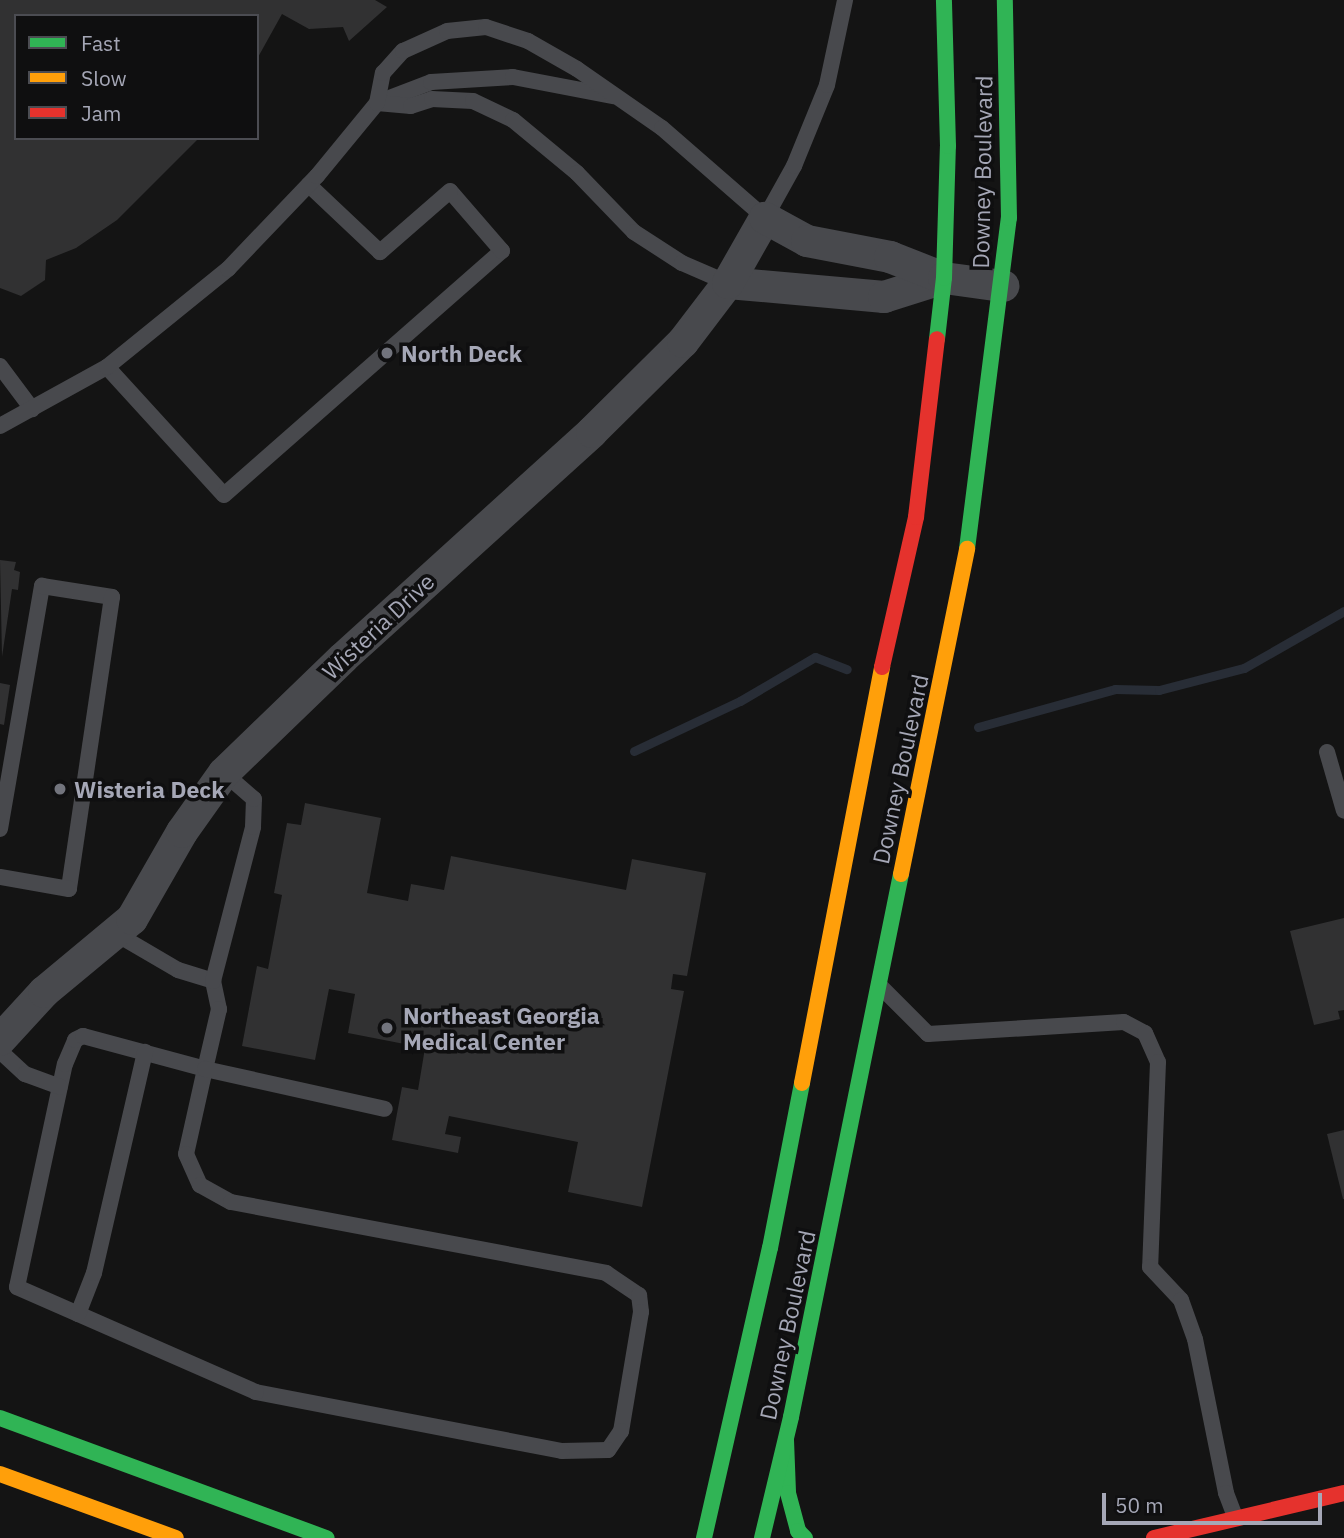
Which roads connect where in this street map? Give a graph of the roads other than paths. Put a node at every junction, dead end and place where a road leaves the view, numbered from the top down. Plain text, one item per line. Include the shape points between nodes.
1 (845, 0) edge
2 (944, 0) edge
3 (1005, 0) edge
4 (613, 96) junction
5 (377, 103) junction
6 (309, 185) junction
7 (765, 218) junction
8 (944, 278) junction
9 (728, 283) junction
10 (1003, 286) junction
11 (0, 366) edge
12 (107, 366) junction
13 (32, 409) junction
14 (0, 426) edge
15 (1328, 752) dead end
16 (224, 773) junction
17 (1344, 811) edge
18 (0, 829) edge
19 (0, 877) edge
20 (113, 932) junction
21 (213, 981) junction
22 (878, 985) junction
23 (0, 1040) edge
24 (0, 1051) edge
25 (145, 1052) junction
26 (205, 1069) junction
27 (60, 1087) junction
28 (385, 1110) dead end
29 (78, 1314) junction
30 (0, 1418) edge
31 (786, 1440) junction
32 (0, 1474) edge
33 (1344, 1493) edge
34 (1235, 1517) junction
35 (176, 1538) edge
36 (327, 1538) edge
37 (704, 1538) edge
38 (762, 1538) edge
39 (805, 1538) edge
40 (1154, 1538) edge

1 - 7 lane via 827,85 794,166
2 - 8 main road, Downey Boulevard via 948,146
3 - 10 main road, Downey Boulevard via 1009,218
4 - 5 lane via 513,77 431,82
4 - 5 lane via 528,41 486,27 447,30 403,51 383,73
4 - 7 lane via 663,128
5 - 6 lane
5 - 9 lane via 411,106 432,99 473,101 513,120 577,173 634,232 682,263
6 - 12 lane via 228,270
6 - 12 lane via 380,252 450,191 502,251 224,495
7 - 8 street via 807,241 890,257
7 - 9 street, Wisteria Drive
8 - 9 street via 884,297
8 - 10 street
8 - 37 main road, Downey Boulevard via 916,517 876,692 770,1248
9 - 16 street, Wisteria Drive via 683,342 592,432 343,657
10 - 22 main road, Downey Boulevard via 975,508
11 - 13 lane
12 - 13 lane
13 - 14 lane
15 - 17 lane
16 - 20 street, Wisteria Drive via 182,832 132,919
16 - 21 lane via 254,799 253,827
18 - 19 lane via 42,586 112,597 69,889
20 - 21 lane via 178,971
20 - 23 street, Wisteria Drive via 44,992
21 - 26 lane via 219,1009
22 - 31 main road, Downey Boulevard
22 - 34 lane via 928,1034 1124,1022 1145,1033 1158,1062 1150,1267 1181,1300 1195,1339 1226,1493
24 - 27 lane via 25,1074
25 - 26 lane
25 - 27 lane via 83,1036 75,1040
25 - 29 lane via 94,1273
26 - 28 lane
26 - 29 lane via 186,1154 200,1185 231,1202 606,1273 639,1295 641,1312 621,1432 608,1450 562,1451 256,1392
27 - 29 lane via 17,1287
30 - 36 main road
31 - 38 main road, Downey Boulevard
31 - 39 main road via 788,1493 798,1531
32 - 35 main road
33 - 34 main road
34 - 40 main road

